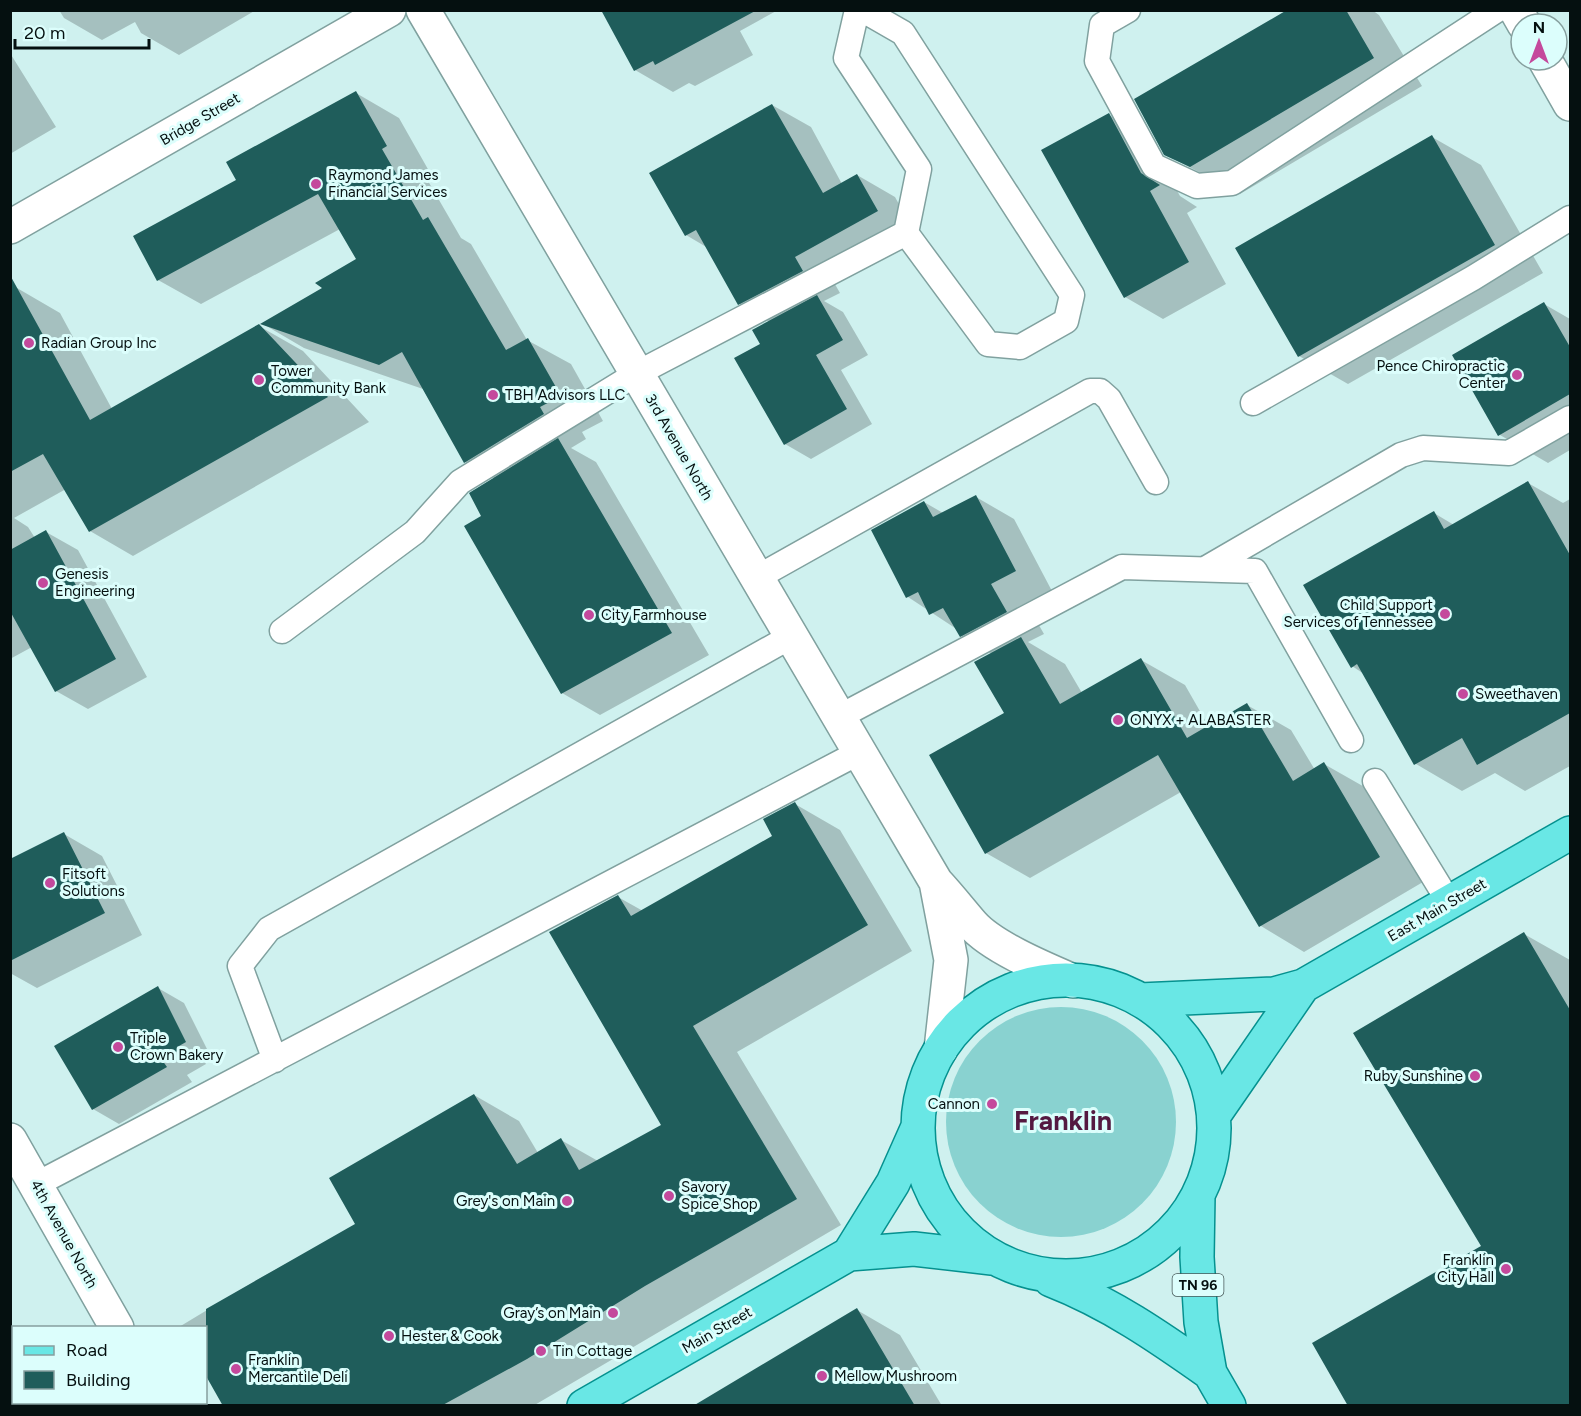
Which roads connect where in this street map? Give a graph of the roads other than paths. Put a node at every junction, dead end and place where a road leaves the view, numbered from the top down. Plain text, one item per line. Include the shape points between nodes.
1 (389, 10) edge
2 (423, 10) edge
3 (857, 10) edge
4 (863, 10) edge
5 (1128, 10) edge
6 (1497, 10) edge
7 (1552, 72) edge
8 (1570, 104) edge
9 (1570, 219) edge
10 (10, 227) edge
11 (906, 234) junction
12 (636, 375) junction
13 (1253, 403) dead end
14 (1570, 418) edge
15 (1156, 482) dead end
16 (1205, 569) junction
17 (756, 578) junction
18 (282, 631) dead end
19 (790, 637) junction
20 (837, 718) junction
21 (1345, 744) dead end
22 (858, 753) junction
23 (1368, 784) dead end
24 (1570, 833) edge
25 (936, 882) junction
26 (1449, 902) junction
27 (1073, 981) junction
28 (1303, 986) junction
29 (1140, 1000) junction
30 (941, 1049) junction
31 (275, 1060) junction
32 (1214, 1115) junction
33 (918, 1127) junction
34 (10, 1140) edge
35 (37, 1184) junction
36 (1198, 1196) junction
37 (849, 1254) junction
38 (1011, 1264) junction
39 (116, 1326) edge
40 (1210, 1373) junction
41 (584, 1406) edge
42 (1229, 1406) edge

1 - 10 main road, Bridge Street
2 - 12 main road, 3rd Avenue North
3 - 11 lane via 846,58 919,169
4 - 11 lane via 903,33 1072,296 1065,321 1020,347 988,344
5 - 6 lane via 1102,25 1097,61 1154,166 1197,186 1232,183
7 - 8 main road
9 - 13 lane
11 - 12 lane
12 - 17 main road, 3rd Avenue North
12 - 18 lane via 460,482 415,532
14 - 16 lane via 1509,453 1423,448 1401,455
15 - 17 lane via 1109,399 1100,392 1090,392
16 - 20 lane via 1122,567
16 - 21 lane via 1255,571 1337,713
17 - 19 main road, 3rd Avenue North
19 - 20 main road, 3rd Avenue North
19 - 31 lane via 269,929 240,966
20 - 22 main road, 3rd Avenue North
22 - 25 main road, 3rd Avenue North
22 - 31 lane
23 - 26 lane via 1389,803
24 - 26 main road, East Main Street
25 - 27 main road, 3rd Avenue North via 982,932 1034,964
25 - 30 main road, 3rd Avenue North via 951,960
26 - 28 main road, East Main Street
27 - 29 main road via 1108,987
27 - 30 main road via 1043,982 1000,995 966,1019
28 - 29 main road, East Main Street via 1274,994
28 - 32 main road, East Main Street
29 - 32 main road via 1177,1030 1194,1053 1207,1081
30 - 33 main road via 924,1086
31 - 35 lane
32 - 36 main road via 1211,1156
33 - 37 main road, Main Street via 893,1183
33 - 38 main road via 923,1167 938,1202 964,1235
34 - 35 main road, 4th Avenue North
35 - 39 main road, 4th Avenue North
36 - 38 main road, Main Street via 1167,1236 1124,1263 1075,1275
36 - 40 main road, TN 96 via 1198,1292
37 - 38 main road, Main Street via 914,1249
37 - 41 main road, Main Street
38 - 40 main road via 1081,1292 1131,1318
40 - 42 main road, TN 96

